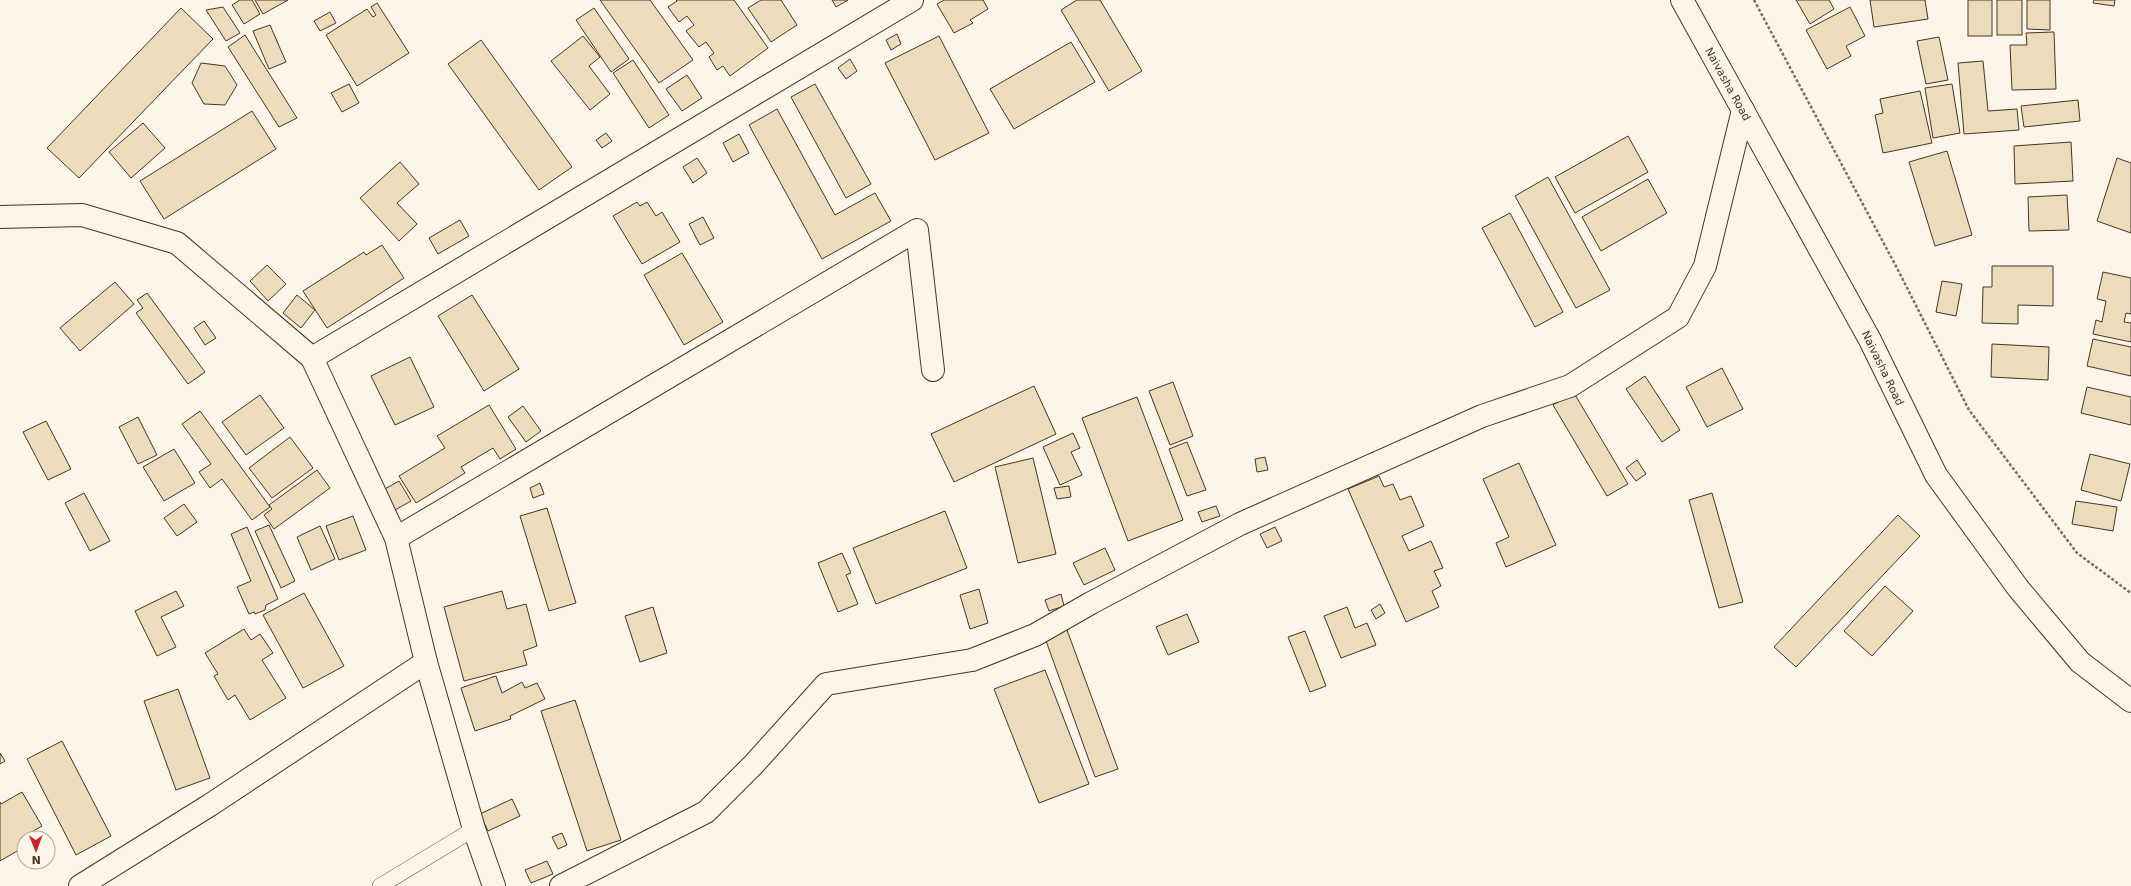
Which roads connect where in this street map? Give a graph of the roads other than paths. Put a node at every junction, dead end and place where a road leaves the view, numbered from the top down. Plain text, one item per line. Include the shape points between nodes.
1 (912, 0) edge
2 (1682, 0) edge
3 (1743, 110) junction
4 (0, 217) edge
5 (312, 358) junction
6 (933, 370) dead end
7 (396, 538) junction
8 (426, 662) junction
9 (2131, 701) edge
10 (474, 829) junction
11 (80, 886) edge
12 (380, 886) edge
13 (494, 886) edge
14 (560, 886) edge

1 - 5 street
2 - 3 street, Naivasha Road
3 - 9 street, Naivasha Road via 1870,340 1936,475 2018,588 2080,662
3 - 14 street via 1705,266 1678,316 1570,386 1482,416 1240,524 1034,635 972,660 826,684 754,764 706,812
4 - 5 street via 82,215 177,243
5 - 7 street
6 - 7 street via 917,230
7 - 8 street
8 - 10 street
8 - 11 street via 210,805
10 - 12 lane
10 - 13 street

